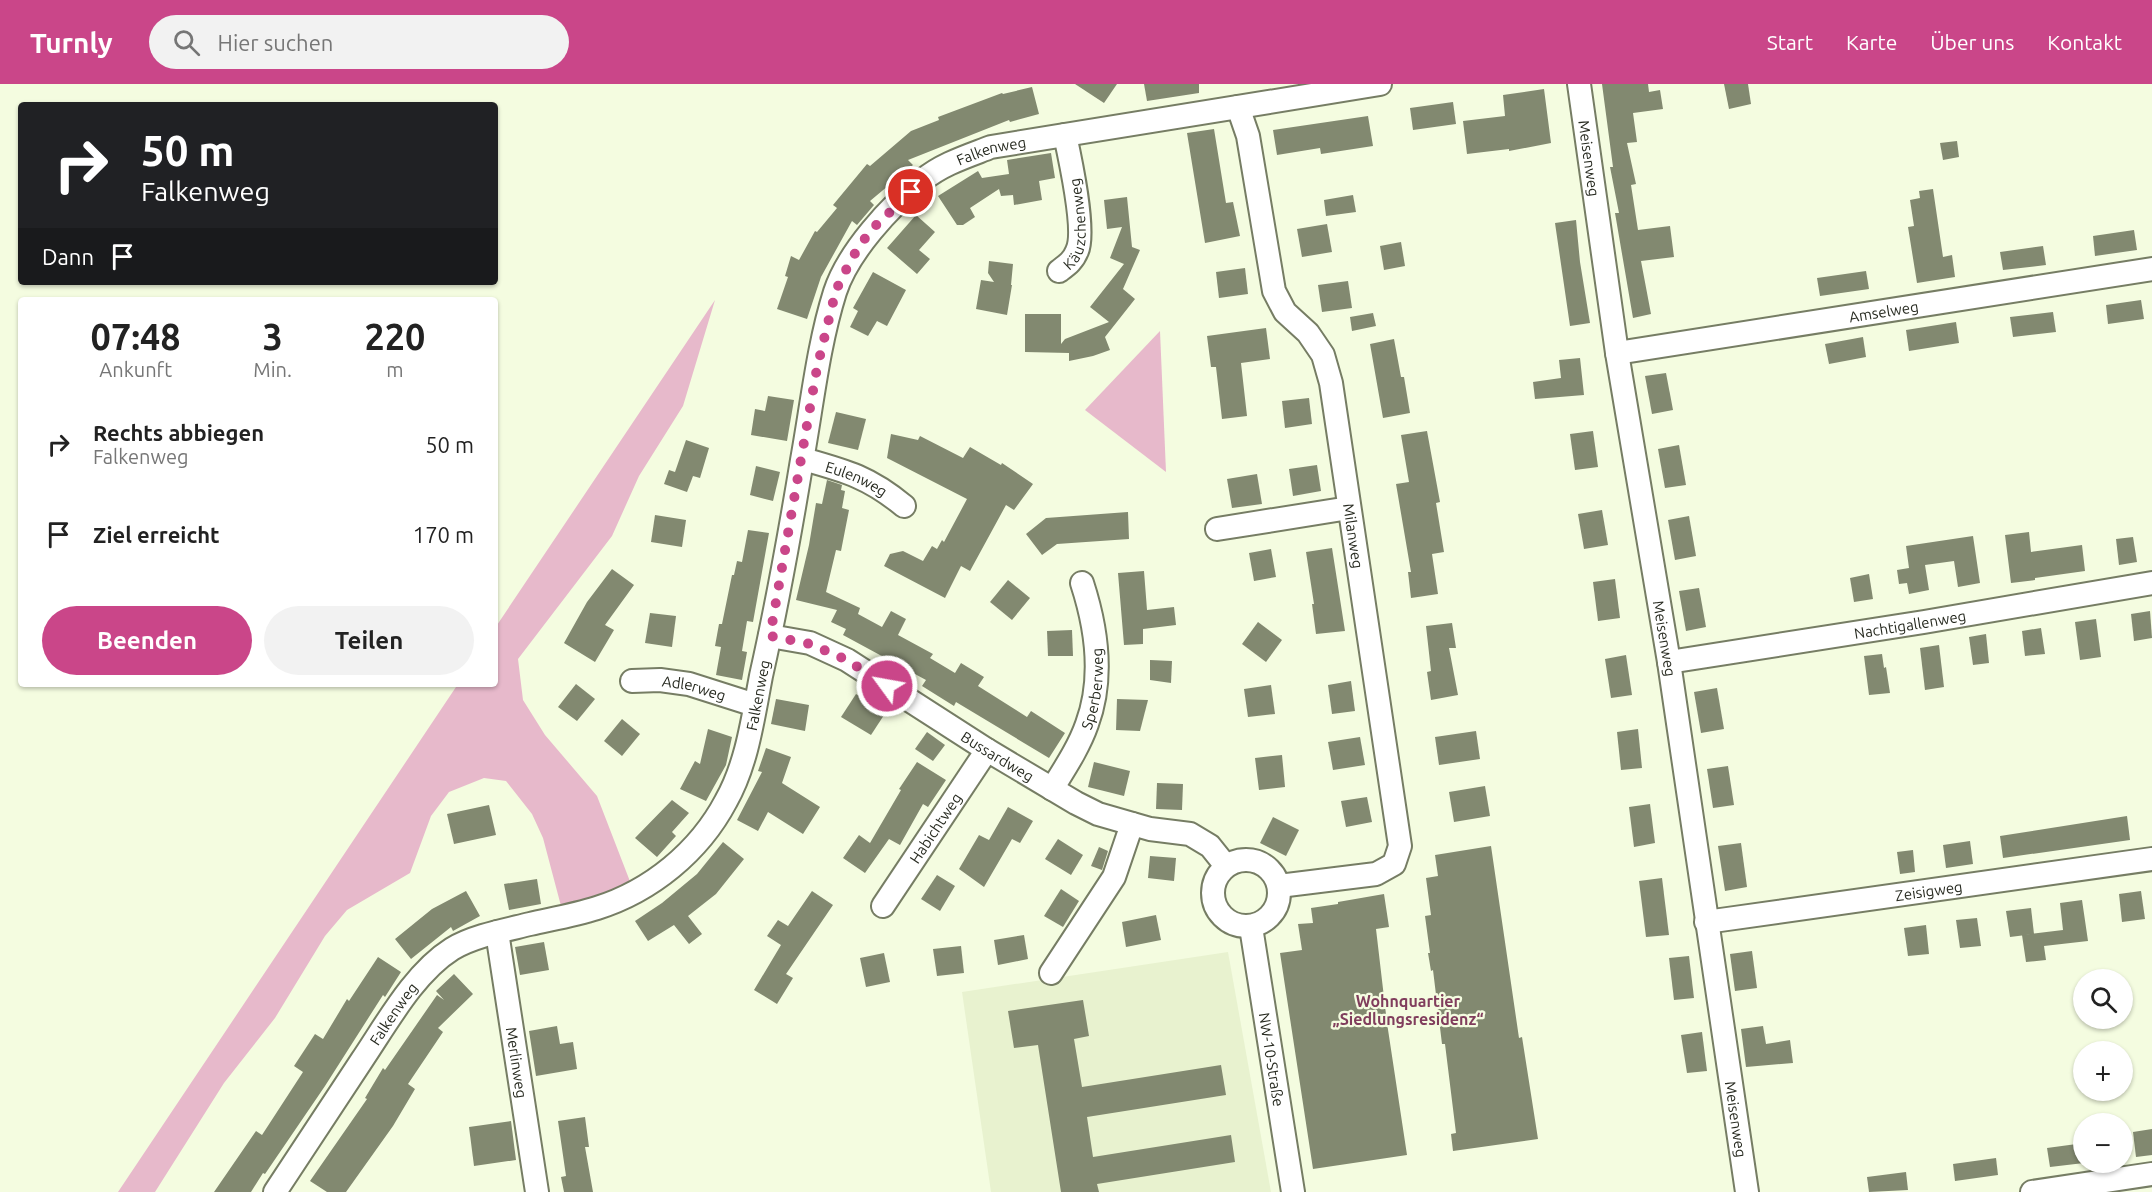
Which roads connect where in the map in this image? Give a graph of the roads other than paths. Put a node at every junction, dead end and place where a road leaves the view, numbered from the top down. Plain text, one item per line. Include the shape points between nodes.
1 (1380, 84) edge
2 (1579, 84) edge
3 (1238, 107) junction
4 (1065, 135) junction
5 (2152, 269) edge
6 (1059, 271) dead end
7 (1617, 353) junction
8 (802, 459) junction
9 (904, 506) dead end
10 (1349, 507) junction
11 (1217, 529) dead end
12 (1082, 583) dead end
13 (2152, 583) edge
14 (770, 636) junction
15 (1669, 662) junction
16 (632, 681) dead end
17 (755, 705) junction
18 (987, 750) junction
19 (1052, 789) junction
20 (1132, 824) junction
21 (2152, 859) edge
22 (1226, 866) junction
23 (1279, 886) junction
24 (883, 906) dead end
25 (1706, 922) junction
26 (1251, 927) junction
27 (497, 932) junction
28 (1051, 973) dead end
29 (2152, 1174) edge
30 (274, 1192) edge
31 (537, 1192) edge
32 (1293, 1192) edge
33 (1747, 1192) edge
34 (2032, 1192) edge

1 - 3 street, Falkenweg
2 - 7 street, Meisenweg
3 - 4 street, Falkenweg
3 - 10 street, Milanweg via 1248,136 1274,291 1286,312 1323,355 1331,383
4 - 6 street, Käuzchenweg via 1078,214 1079,248 1071,262
4 - 8 street, Falkenweg via 991,147 957,160 924,179 870,231 836,290 817,368
5 - 7 street, Amselweg
7 - 15 street, Meisenweg
8 - 9 street, Eulenweg via 857,475
8 - 14 street, Falkenweg
10 - 11 street
10 - 23 street, Milanweg via 1400,846 1394,864 1376,874
12 - 19 street, Sperberweg via 1096,640 1093,701 1088,723
13 - 15 street, Nachtigallenweg
14 - 17 street, Falkenweg
14 - 18 street, Bussardweg via 810,644 847,660
15 - 25 street, Meisenweg
16 - 17 street, Adlerweg via 689,684
17 - 27 street, Falkenweg via 741,769 727,801 711,826 662,876 598,908
18 - 19 street, Bussardweg
18 - 24 street, Habichtweg
19 - 20 street, Bussardweg via 1098,814
20 - 22 street, Bussardweg via 1190,834 1210,846
20 - 28 street via 1113,877
21 - 25 street, Zeisigweg
22 - 23 street via 1251,860 1273,874
22 - 26 street via 1216,878 1214,906 1223,919 1236,926
23 - 26 street via 1279,900 1273,913
25 - 33 street, Meisenweg
26 - 32 street, NW-10-Straße
27 - 30 street, Falkenweg via 454,948 426,970
27 - 31 street, Merlinweg
29 - 34 street

